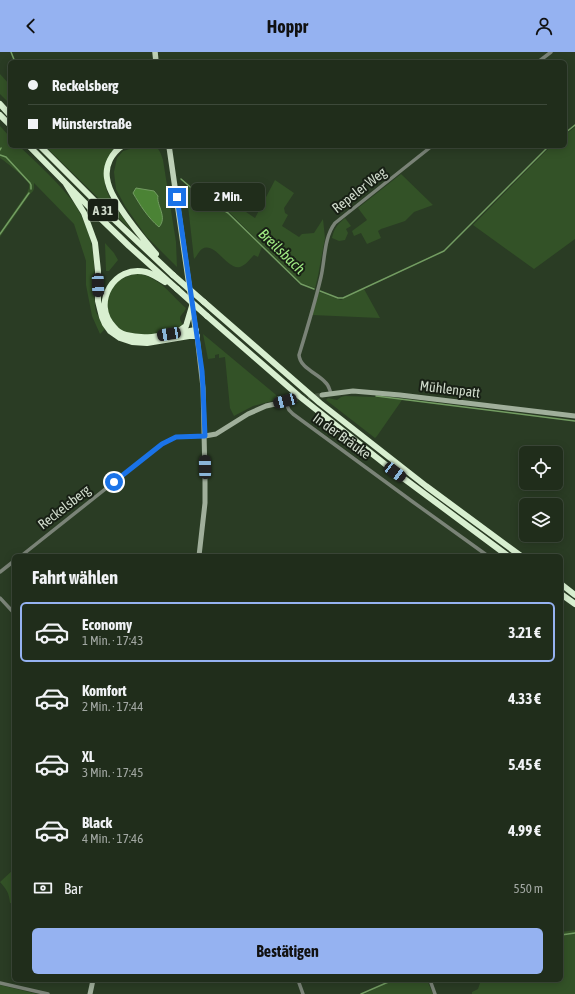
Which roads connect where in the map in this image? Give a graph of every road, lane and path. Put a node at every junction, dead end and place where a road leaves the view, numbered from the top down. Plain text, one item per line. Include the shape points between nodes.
1 (551, 52) edge
2 (541, 60) edge
3 (0, 104) edge
4 (8, 113) edge
5 (0, 115) edge
6 (8, 123) edge
7 (31, 148) edge
8 (42, 148) edge
9 (120, 148) edge
10 (169, 148) edge
11 (429, 148) edge
12 (66, 184) junction
13 (171, 273) junction
14 (175, 287) junction
15 (192, 306) junction
16 (196, 333) junction
17 (169, 334) junction
18 (331, 393) junction
19 (322, 395) tunnel mouth
20 (293, 400) tunnel mouth
21 (285, 401) junction
22 (575, 416) edge
23 (205, 436) junction
24 (23, 554) edge
25 (199, 554) edge
26 (485, 554) edge
27 (505, 554) edge
28 (518, 554) edge
29 (12, 563) edge
30 (0, 572) edge
31 (563, 585) edge
32 (575, 594) edge
33 (563, 595) edge
34 (0, 598) edge
35 (575, 604) edge
36 (12, 611) edge
37 (92, 982) edge
38 (299, 982) edge
39 (431, 982) edge
40 (0, 983) edge
41 (48, 994) edge
42 (90, 994) edge
43 (302, 994) edge
44 (435, 994) edge

1 - 2 street
3 - 4 highway
5 - 6 highway
7 - 12 highway, A 31
8 - 13 highway, A 31
9 - 13 highway via 109,163 107,178 111,192 133,227
10 - 15 main road
11 - 18 street, Repeler Weg via 331,228 322,276 299,355 302,363 329,386
12 - 14 highway, A 31
12 - 16 highway via 84,213 95,243 98,301 102,317 110,331 120,338 146,343
13 - 28 highway, A 31, bridge via 320,402 426,486
14 - 17 highway via 146,272 131,272 116,280 108,289 104,302 109,322 124,335 148,337
14 - 27 highway, A 31, bridge via 299,396
15 - 16 main road
15 - 17 highway via 186,326
16 - 17 highway
16 - 23 street via 203,388
18 - 19 street, Mühlenpatt
18 - 22 street, Mühlenpatt via 353,390
20 - 21 street
21 - 23 street via 266,406 216,434
21 - 26 street, In der Bräuke via 293,414
23 - 24 street, Reckelsberg via 176,437 162,444
23 - 25 street via 205,503
29 - 30 street
31 - 32 highway
33 - 35 highway
34 - 36 street
37 - 42 street
38 - 43 street
39 - 44 street
40 - 41 street

